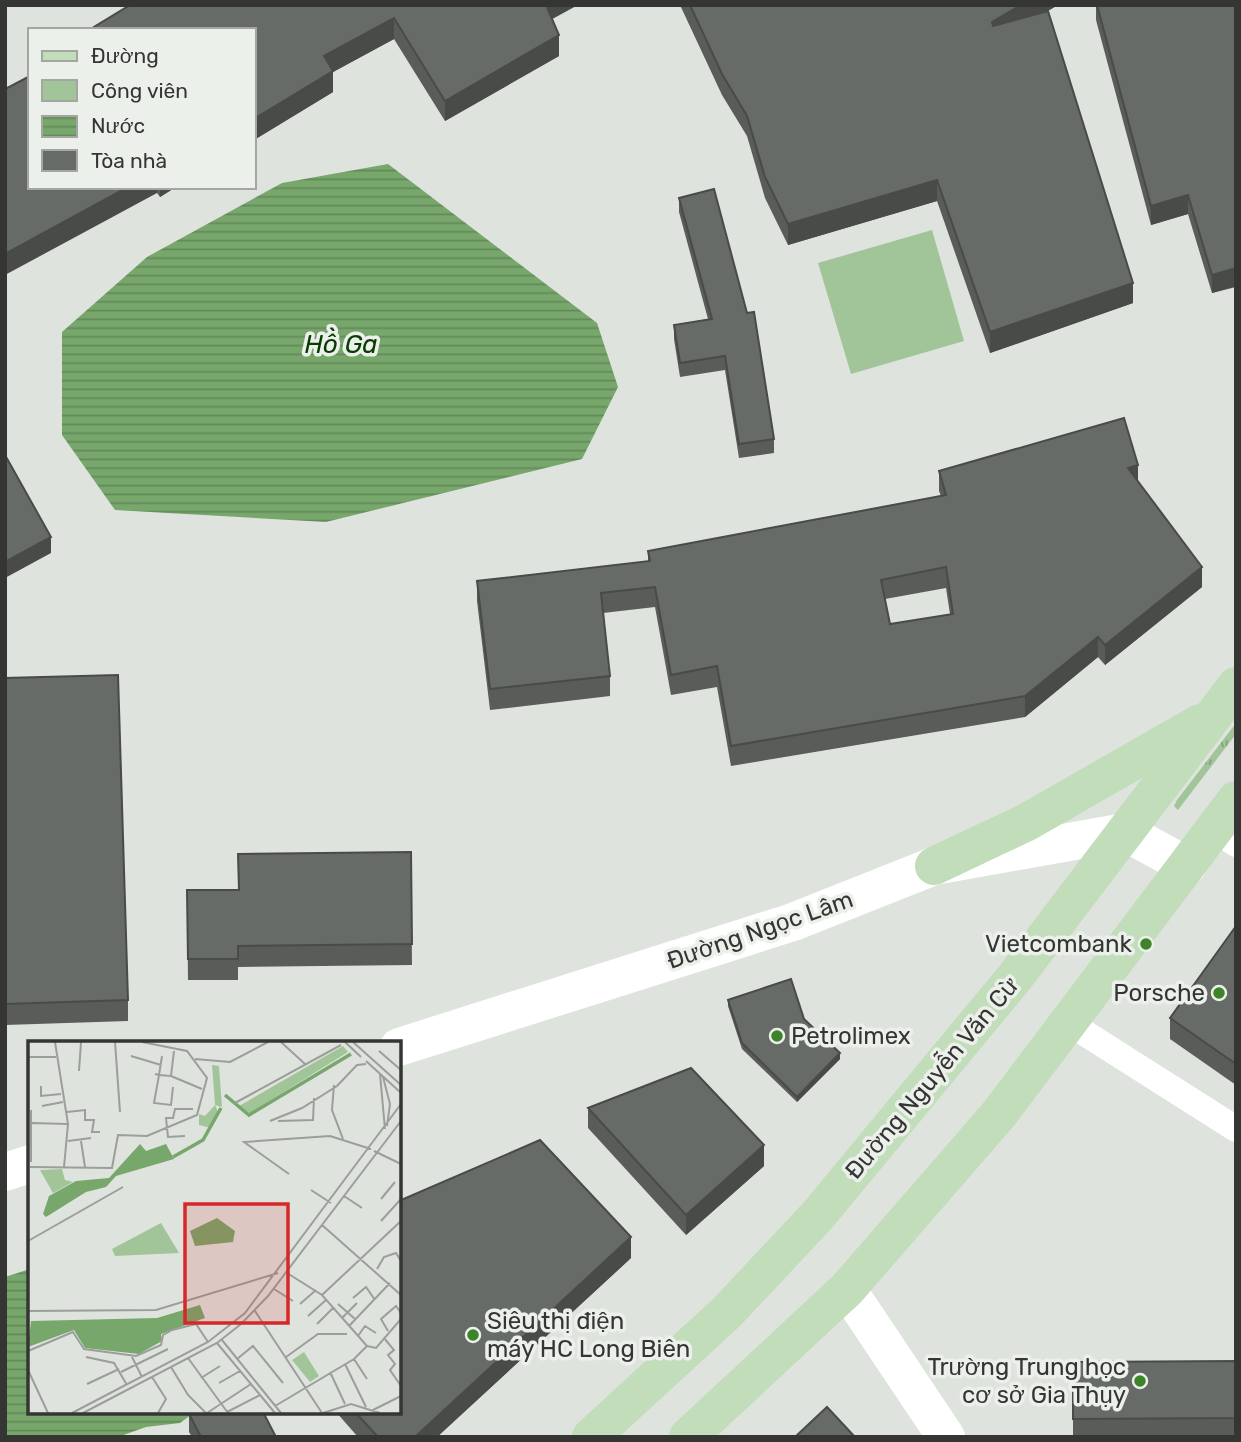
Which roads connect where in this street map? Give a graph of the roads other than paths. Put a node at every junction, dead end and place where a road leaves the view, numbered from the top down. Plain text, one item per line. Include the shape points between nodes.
1 (1225, 701) edge
2 (1229, 825) edge
3 (1125, 832) junction
4 (934, 866) junction
5 (1186, 866) junction
6 (1069, 1023) junction
7 (401, 1046) edge
8 (1236, 1129) edge
9 (28, 1165) edge
10 (5, 1172) edge
11 (847, 1289) junction
12 (591, 1437) edge
13 (688, 1437) edge
14 (946, 1437) edge

1 - 3 main road, Đường Nguyễn Văn Cừ
1 - 4 main road via 1027,822
2 - 5 main road
3 - 4 main road, Đường Ngọc Lâm
3 - 5 main road
3 - 12 main road, Đường Nguyễn Văn Cừ via 1015,977 818,1215 727,1312
4 - 7 main road, Đường Ngọc Lâm via 793,922
5 - 6 main road
6 - 8 street
6 - 11 main road via 999,1114
9 - 10 main road
11 - 13 main road
11 - 14 main road

